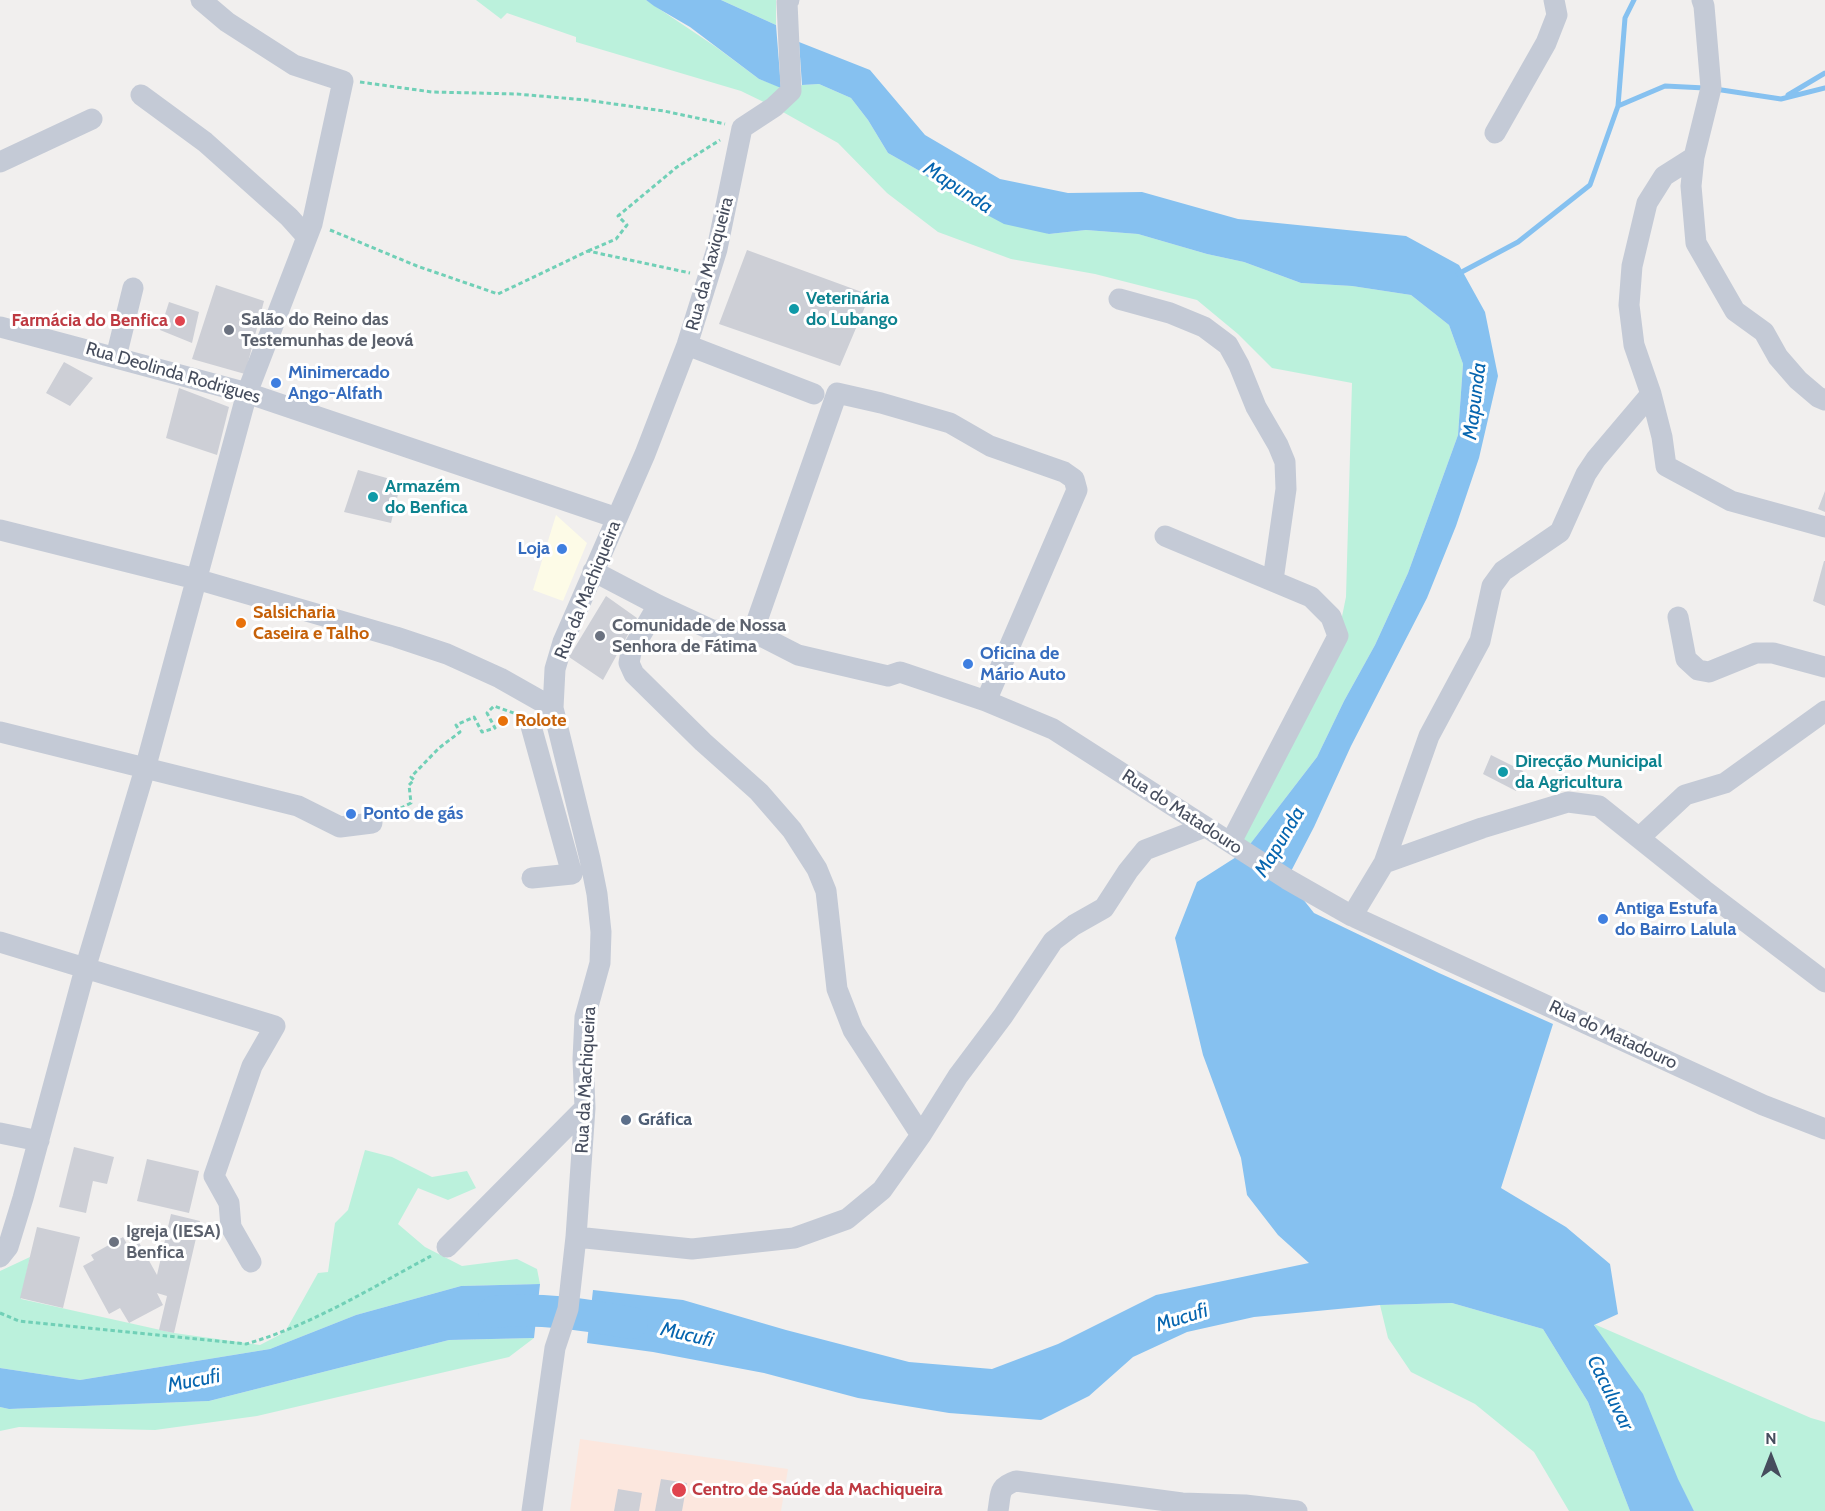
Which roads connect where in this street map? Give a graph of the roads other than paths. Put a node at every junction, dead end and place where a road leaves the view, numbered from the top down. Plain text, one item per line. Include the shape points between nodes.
1 (201, 0) edge
2 (789, 0) edge
3 (1554, 0) edge
4 (1702, 0) edge
5 (141, 95) dead end
6 (92, 119) dead end
7 (1495, 133) dead end
8 (1694, 157) junction
9 (0, 162) edge
10 (314, 235) junction
11 (133, 288) dead end
12 (1119, 299) dead end
13 (0, 327) edge
14 (687, 345) junction
15 (116, 357) junction
16 (247, 393) junction
17 (814, 394) dead end
18 (1651, 394) junction
19 (1825, 400) edge
20 (645, 454) joint
21 (617, 518) junction
22 (1825, 527) edge
23 (0, 530) edge
24 (1165, 536) dead end
25 (593, 571) junction
26 (196, 579) junction
27 (1273, 580) junction
28 (658, 605) junction
29 (1678, 617) dead end
30 (753, 632) junction
31 (1825, 667) edge
32 (986, 701) junction
33 (553, 708) junction
34 (1825, 711) edge
35 (531, 726) road end
36 (0, 732) edge
37 (145, 769) junction
38 (372, 823) road end
39 (1205, 827) junction
40 (1639, 838) junction
41 (1238, 847) junction
42 (1384, 864) junction
43 (532, 878) dead end
44 (1352, 916) junction
45 (0, 942) edge
46 (85, 969) junction
47 (1825, 982) edge
48 (585, 1108) junction
49 (1825, 1129) edge
50 (0, 1133) edge
51 (921, 1135) junction
52 (39, 1141) junction
53 (576, 1237) junction
54 (447, 1247) road end
55 (0, 1257) edge
56 (251, 1263) dead end
57 (1181, 1507) edge
58 (532, 1511) edge
59 (998, 1511) edge
60 (1297, 1511) edge

1 - 10 street via 227,22 294,65 343,81 312,224
2 - 14 street, Rua da Maxiqueira via 791,92 742,128 717,249
3 - 7 street via 1557,15 1546,43
4 - 8 street via 1711,88
5 - 10 street via 205,142
6 - 9 street
8 - 18 street via 1664,176 1647,203 1632,266 1629,305 1634,345
8 - 19 street via 1691,186 1696,243 1736,311 1764,332 1778,357 1798,380
10 - 16 street
11 - 15 street
12 - 27 street via 1204,327 1228,345 1239,365 1285,462 1286,489
13 - 15 street, Rua Deolinda Rodrigues
14 - 17 street
14 - 20 street, Rua da Maxiqueira
15 - 16 street, Rua Deolinda Rodrigues
16 - 21 street, Rua Deolinda Rodrigues
16 - 26 street
18 - 22 street via 1666,466 1731,501
18 - 42 street via 1586,474 1560,532 1503,571 1491,586 1480,641 1428,736
20 - 21 street, Rua da Machiqueira
21 - 25 street, Rua da Machiqueira
23 - 26 street
24 - 27 street
25 - 28 street, Rua do Matadouro
25 - 33 street, Rua da Machiqueira via 555,669
26 - 33 street via 447,654
26 - 37 street
27 - 41 street via 1311,597 1331,617 1338,636
28 - 30 street, Rua do Matadouro via 712,630
28 - 51 street via 631,652 629,663 634,674 759,792 792,830 817,869 826,891 837,988 853,1030
29 - 31 street via 1686,659 1698,670 1709,672 1756,653 1773,653
30 - 32 street, Rua do Matadouro via 798,656 888,676 900,672
30 - 32 street via 837,393 950,423 990,446 1064,472 1074,479 1077,490
32 - 39 street, Rua do Matadouro via 1053,729
33 - 48 street, Rua da Machiqueira via 590,859 601,932 600,963 585,1017
34 - 40 street via 1725,783 1685,795
35 - 43 street via 572,874
36 - 37 street
37 - 38 street via 298,806 339,827
37 - 46 street
39 - 41 street, Rua do Matadouro
39 - 51 street via 1145,850 1104,908 1053,941
40 - 42 street via 1599,806 1568,802
40 - 47 street
41 - 44 street, Rua do Matadouro
42 - 44 street
44 - 49 street, Rua do Matadouro via 1753,1100
45 - 46 street
46 - 52 street
46 - 56 street via 274,1026 252,1066 214,1176 229,1203 231,1227
48 - 53 street, Rua da Machiqueira
48 - 54 street
50 - 52 street
51 - 53 street via 882,1190 847,1219 794,1238 692,1249
52 - 55 street via 8,1246
53 - 58 street, Rua da Machiqueira via 568,1309 555,1348
57 - 59 street via 1016,1480 1001,1491
57 - 60 street via 1245,1505

